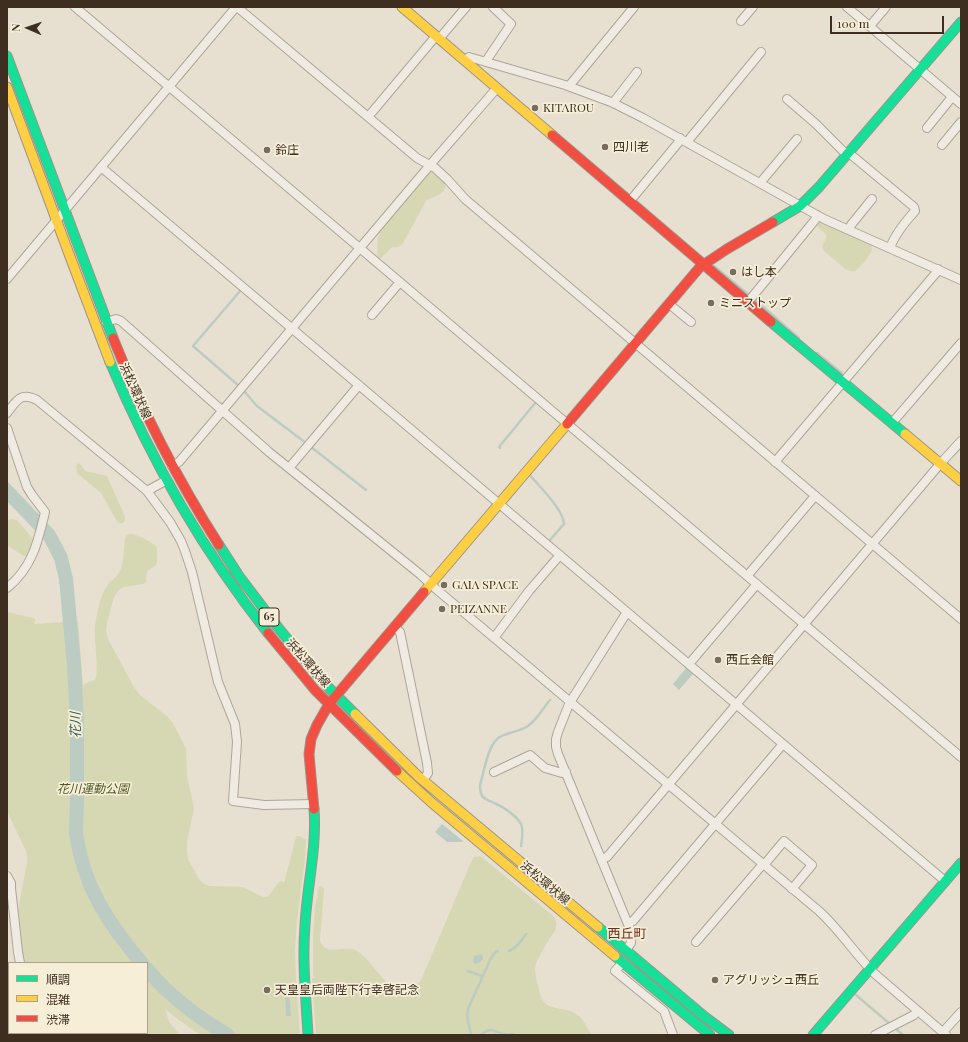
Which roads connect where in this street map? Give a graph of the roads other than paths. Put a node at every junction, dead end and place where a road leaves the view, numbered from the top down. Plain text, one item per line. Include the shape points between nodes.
1 (75, 7) edge
2 (237, 7) edge
3 (402, 7) edge
4 (466, 7) edge
5 (493, 7) edge
6 (634, 7) edge
7 (753, 7) edge
8 (847, 7) edge
9 (886, 7) edge
10 (741, 21) dead end
11 (961, 22) edge
12 (870, 26) junction
13 (438, 37) junction
14 (761, 52) dead end
15 (7, 56) edge
16 (465, 61) junction
17 (486, 62) junction
18 (920, 70) junction
19 (637, 72) dead end
20 (569, 86) junction
21 (7, 87) edge
22 (169, 87) junction
23 (497, 88) junction
24 (952, 97) junction
25 (787, 99) dead end
26 (613, 103) junction
27 (961, 104) edge
28 (368, 117) junction
29 (961, 122) edge
30 (927, 128) dead end
31 (797, 139) dead end
32 (684, 140) junction
33 (942, 145) dead end
34 (848, 154) junction
35 (430, 166) junction
36 (101, 167) junction
37 (760, 183) junction
38 (872, 199) dead end
39 (630, 201) junction
40 (800, 206) junction
41 (65, 210) junction
42 (817, 215) junction
43 (57, 220) junction
44 (849, 230) junction
45 (360, 248) junction
46 (890, 248) junction
47 (704, 265) junction
48 (938, 269) junction
49 (7, 279) edge
50 (961, 280) edge
51 (400, 282) junction
52 (748, 302) junction
53 (669, 304) junction
54 (372, 316) dead end
55 (106, 322) junction
56 (691, 322) dead end
57 (292, 328) junction
58 (636, 343) junction
59 (961, 343) edge
60 (843, 382) junction
61 (359, 385) junction
62 (222, 411) junction
63 (7, 413) edge
64 (567, 423) junction
65 (892, 423) junction
66 (7, 428) edge
67 (961, 441) edge
68 (775, 462) junction
69 (940, 464) junction
70 (172, 466) junction
71 (289, 468) junction
72 (167, 480) junction
73 (961, 481) edge
74 (147, 491) junction
75 (815, 496) junction
76 (499, 504) junction
77 (872, 544) junction
78 (560, 555) junction
79 (747, 576) junction
80 (431, 584) junction
81 (757, 584) junction
82 (7, 588) edge
83 (627, 612) junction
84 (961, 619) edge
85 (804, 624) junction
86 (394, 627) junction
87 (494, 638) junction
88 (689, 664) junction
89 (336, 695) junction
90 (570, 702) junction
91 (329, 704) junction
92 (736, 704) junction
93 (784, 744) junction
94 (961, 756) edge
95 (494, 772) dead end
96 (566, 772) junction
97 (423, 780) junction
98 (668, 784) junction
99 (314, 804) junction
100 (716, 824) junction
101 (601, 859) junction
102 (961, 863) edge
103 (763, 864) junction
104 (7, 876) edge
105 (945, 881) junction
106 (792, 889) junction
107 (628, 923) junction
108 (696, 942) dead end
109 (626, 950) junction
110 (20, 962) edge
111 (623, 962) junction
112 (870, 969) junction
113 (917, 1010) junction
114 (961, 1012) edge
115 (945, 1034) edge
116 (308, 1035) edge
117 (673, 1035) edge
118 (710, 1035) edge
119 (729, 1035) edge
120 (813, 1035) edge
121 (875, 1035) edge

1 - 22 street
2 - 22 street
2 - 28 street
3 - 13 main road
4 - 13 street
5 - 17 street via 511,24
6 - 20 street
7 - 10 street
8 - 12 street
9 - 12 street
11 - 18 main road
12 - 18 street
13 - 16 main road
13 - 28 street
14 - 32 street
15 - 41 main road, 浜松環状線 / 65
16 - 17 street via 469,56
16 - 23 main road
17 - 20 street
18 - 24 street
18 - 34 main road
19 - 26 street
20 - 26 street
21 - 43 main road, 浜松環状線 / 65
22 - 36 street
22 - 45 street
23 - 35 street
23 - 39 main road
24 - 27 street
24 - 30 street
25 - 34 street
26 - 32 street
28 - 35 street
29 - 33 street
31 - 37 street
32 - 37 street
32 - 39 street
34 - 40 main road
34 - 46 street via 914,207 915,211
35 - 45 street
35 - 58 street via 448,180 465,199
36 - 41 street
36 - 57 street
37 - 40 street
38 - 44 street
39 - 47 main road
40 - 42 street
40 - 47 main road
41 - 43 street
41 - 55 main road, 浜松環状線 / 65
42 - 44 street
42 - 52 street
43 - 49 street
43 - 72 main road, 浜松環状線 / 65 via 114,373
44 - 46 street
45 - 51 street
45 - 57 street
46 - 48 street
47 - 52 main road
47 - 53 main road
48 - 50 street
48 - 60 street
51 - 54 street
51 - 64 street
52 - 60 main road
53 - 56 street
53 - 58 main road
55 - 62 street via 121,321
55 - 70 main road, 浜松環状線 / 65 via 134,389
57 - 61 street
57 - 62 street
58 - 64 main road
58 - 68 street
59 - 65 street
60 - 65 main road
60 - 68 street
61 - 71 street
61 - 76 street
62 - 70 street via 179,462
62 - 71 street
63 - 74 street via 17,400 32,398
64 - 76 main road
64 - 79 street
65 - 69 main road
66 - 82 street via 26,483 45,512 31,557 24,571
67 - 69 street
68 - 75 street
69 - 73 main road
69 - 77 street
70 - 89 main road, 浜松環状線 / 65 via 212,534 250,591 302,658
71 - 80 street
72 - 74 street
72 - 91 main road, 浜松環状線 / 65 via 241,597 294,665
74 - 99 street via 176,531 185,551 218,682 236,724 233,801 264,806
75 - 77 street
75 - 79 street
76 - 78 street
76 - 80 main road
77 - 84 street
77 - 85 street
78 - 83 street
78 - 87 street
79 - 81 street
80 - 86 main road
80 - 87 street
81 - 85 street
81 - 88 street
83 - 88 street
83 - 90 street
85 - 92 street
85 - 94 street
86 - 89 main road
86 - 97 street via 400,632 427,763 428,774
87 - 90 street
88 - 92 street
89 - 91 main road
89 - 97 main road, 浜松環状線 / 65
90 - 96 street via 556,739 558,754
90 - 98 street
91 - 99 main road via 314,730 310,749
91 - 111 main road, 浜松環状線 / 65 via 412,785
92 - 93 street
92 - 98 street
93 - 100 street
93 - 105 street
95 - 96 street via 530,755 545,768
96 - 101 street
97 - 109 main road, 浜松環状線 / 65
98 - 100 street
98 - 101 street via 607,857
99 - 116 main road via 314,845 303,950
100 - 103 street
100 - 107 street via 633,921
101 - 107 street
102 - 105 main road
103 - 106 street
103 - 106 street via 784,841 812,866
103 - 108 street
104 - 110 street via 12,888
105 - 112 main road
106 - 112 street via 824,916
107 - 109 street via 631,944
109 - 119 main road, 浜松環状線 / 65
111 - 117 street via 615,971 664,1011
111 - 118 main road, 浜松環状線 / 65
112 - 113 street
112 - 120 main road
113 - 115 street
113 - 121 street via 914,1015
114 - 115 street

